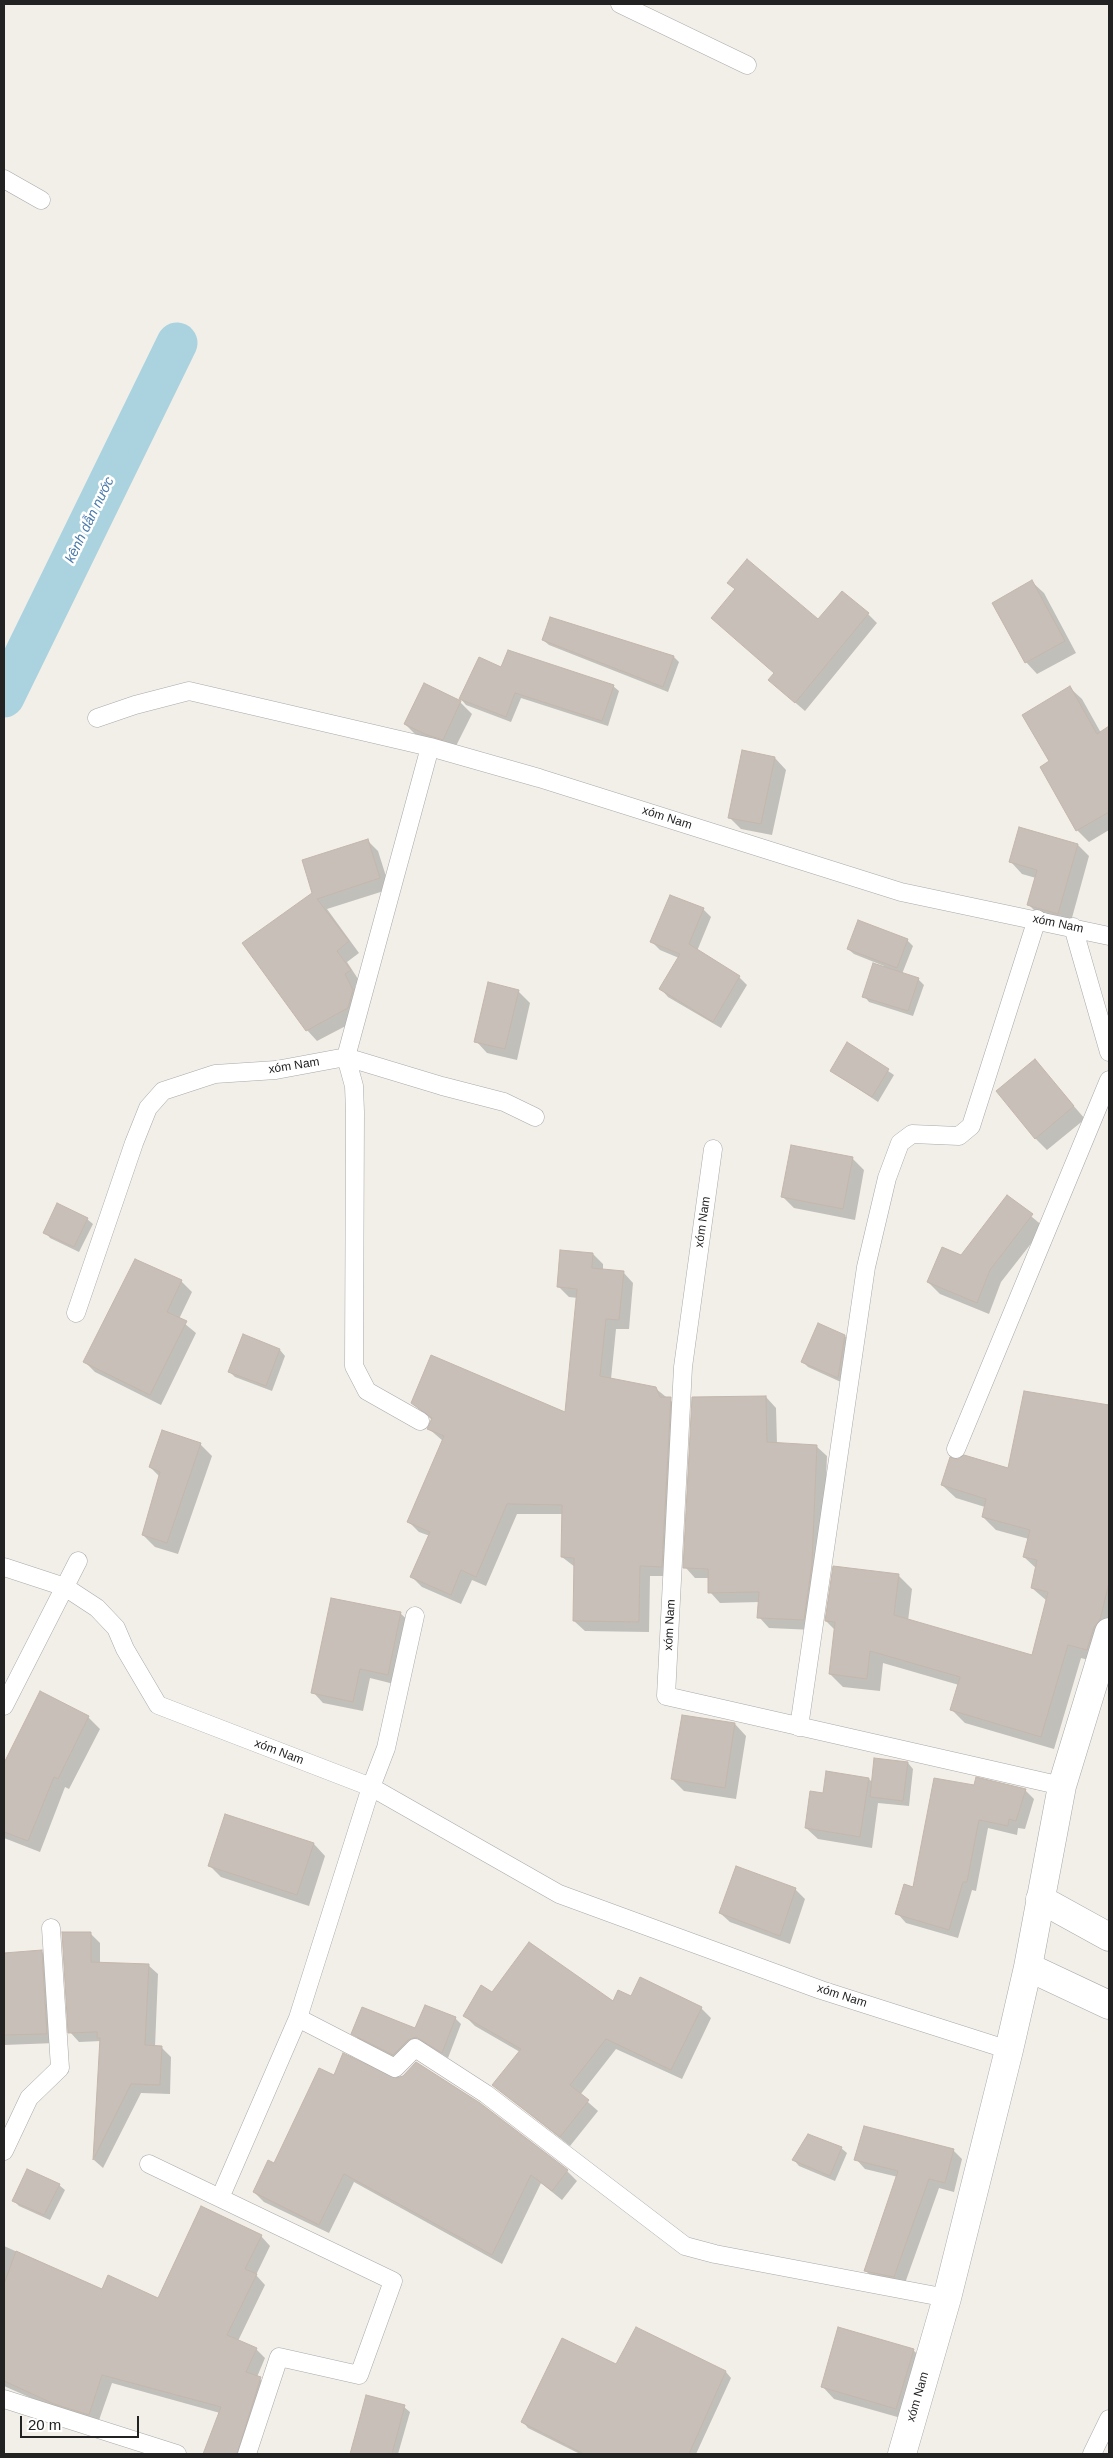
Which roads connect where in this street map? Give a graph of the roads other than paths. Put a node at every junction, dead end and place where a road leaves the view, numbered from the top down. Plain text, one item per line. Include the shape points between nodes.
1 (620, 4) edge
2 (747, 65) dead end
3 (4, 179) edge
4 (41, 200) dead end
5 (98, 718) dead end
6 (430, 747) junction
7 (1037, 919) junction
8 (1073, 927) junction
9 (1109, 936) edge
10 (1109, 1052) edge
11 (346, 1057) junction
12 (1109, 1080) edge
13 (534, 1117) dead end
14 (713, 1149) dead end
15 (76, 1313) dead end
16 (420, 1421) dead end
17 (956, 1449) dead end
18 (78, 1560) dead end
19 (4, 1566) edge
20 (65, 1587) junction
21 (415, 1616) dead end
22 (1109, 1632) edge
23 (4, 1706) edge
24 (799, 1727) junction
25 (1062, 1786) junction
26 (371, 1787) junction
27 (1040, 1900) junction
28 (51, 1928) dead end
29 (1109, 1938) edge
30 (1028, 1967) junction
31 (1109, 2005) edge
32 (298, 2018) junction
33 (1009, 2050) junction
34 (4, 2152) edge
35 (149, 2164) dead end
36 (220, 2198) junction
37 (947, 2298) junction
38 (4, 2399) edge
39 (1109, 2419) edge
40 (154, 2450) edge
41 (177, 2454) edge
42 (247, 2454) edge
43 (902, 2454) edge
44 (1092, 2454) edge

1 - 2 lane
3 - 4 lane
5 - 6 lane, xóm Nam via 189,691
6 - 7 lane, xóm Nam via 901,892
6 - 11 lane
7 - 8 lane, xóm Nam
7 - 24 lane via 971,1126 959,1136 912,1134 900,1143 887,1178 866,1267
8 - 9 lane, xóm Nam
8 - 10 lane
11 - 13 lane via 504,1102
11 - 15 lane, xóm Nam via 276,1070 215,1074 163,1091 148,1108 137,1134
11 - 16 lane via 354,1086 355,1112 354,1366 367,1391
12 - 17 lane
14 - 24 lane, xóm Nam via 683,1367 666,1696
18 - 20 lane
19 - 20 lane
20 - 23 lane
20 - 26 lane, xóm Nam via 97,1608 116,1628 158,1705
21 - 26 lane via 386,1748
22 - 25 street, xóm Nam
24 - 25 lane, xóm Nam
25 - 27 street, xóm Nam
26 - 32 lane
26 - 33 lane, xóm Nam via 559,1894 821,1990
27 - 29 street
27 - 30 street, xóm Nam
28 - 34 lane via 60,2068 29,2098
30 - 31 street
30 - 33 street, xóm Nam
32 - 36 lane
32 - 37 lane via 395,2068 415,2048 486,2094 685,2246
33 - 37 street, xóm Nam
35 - 36 lane
36 - 42 lane via 393,2281 359,2375 279,2357
37 - 43 street, xóm Nam
38 - 40 lane
39 - 44 lane
40 - 41 lane

